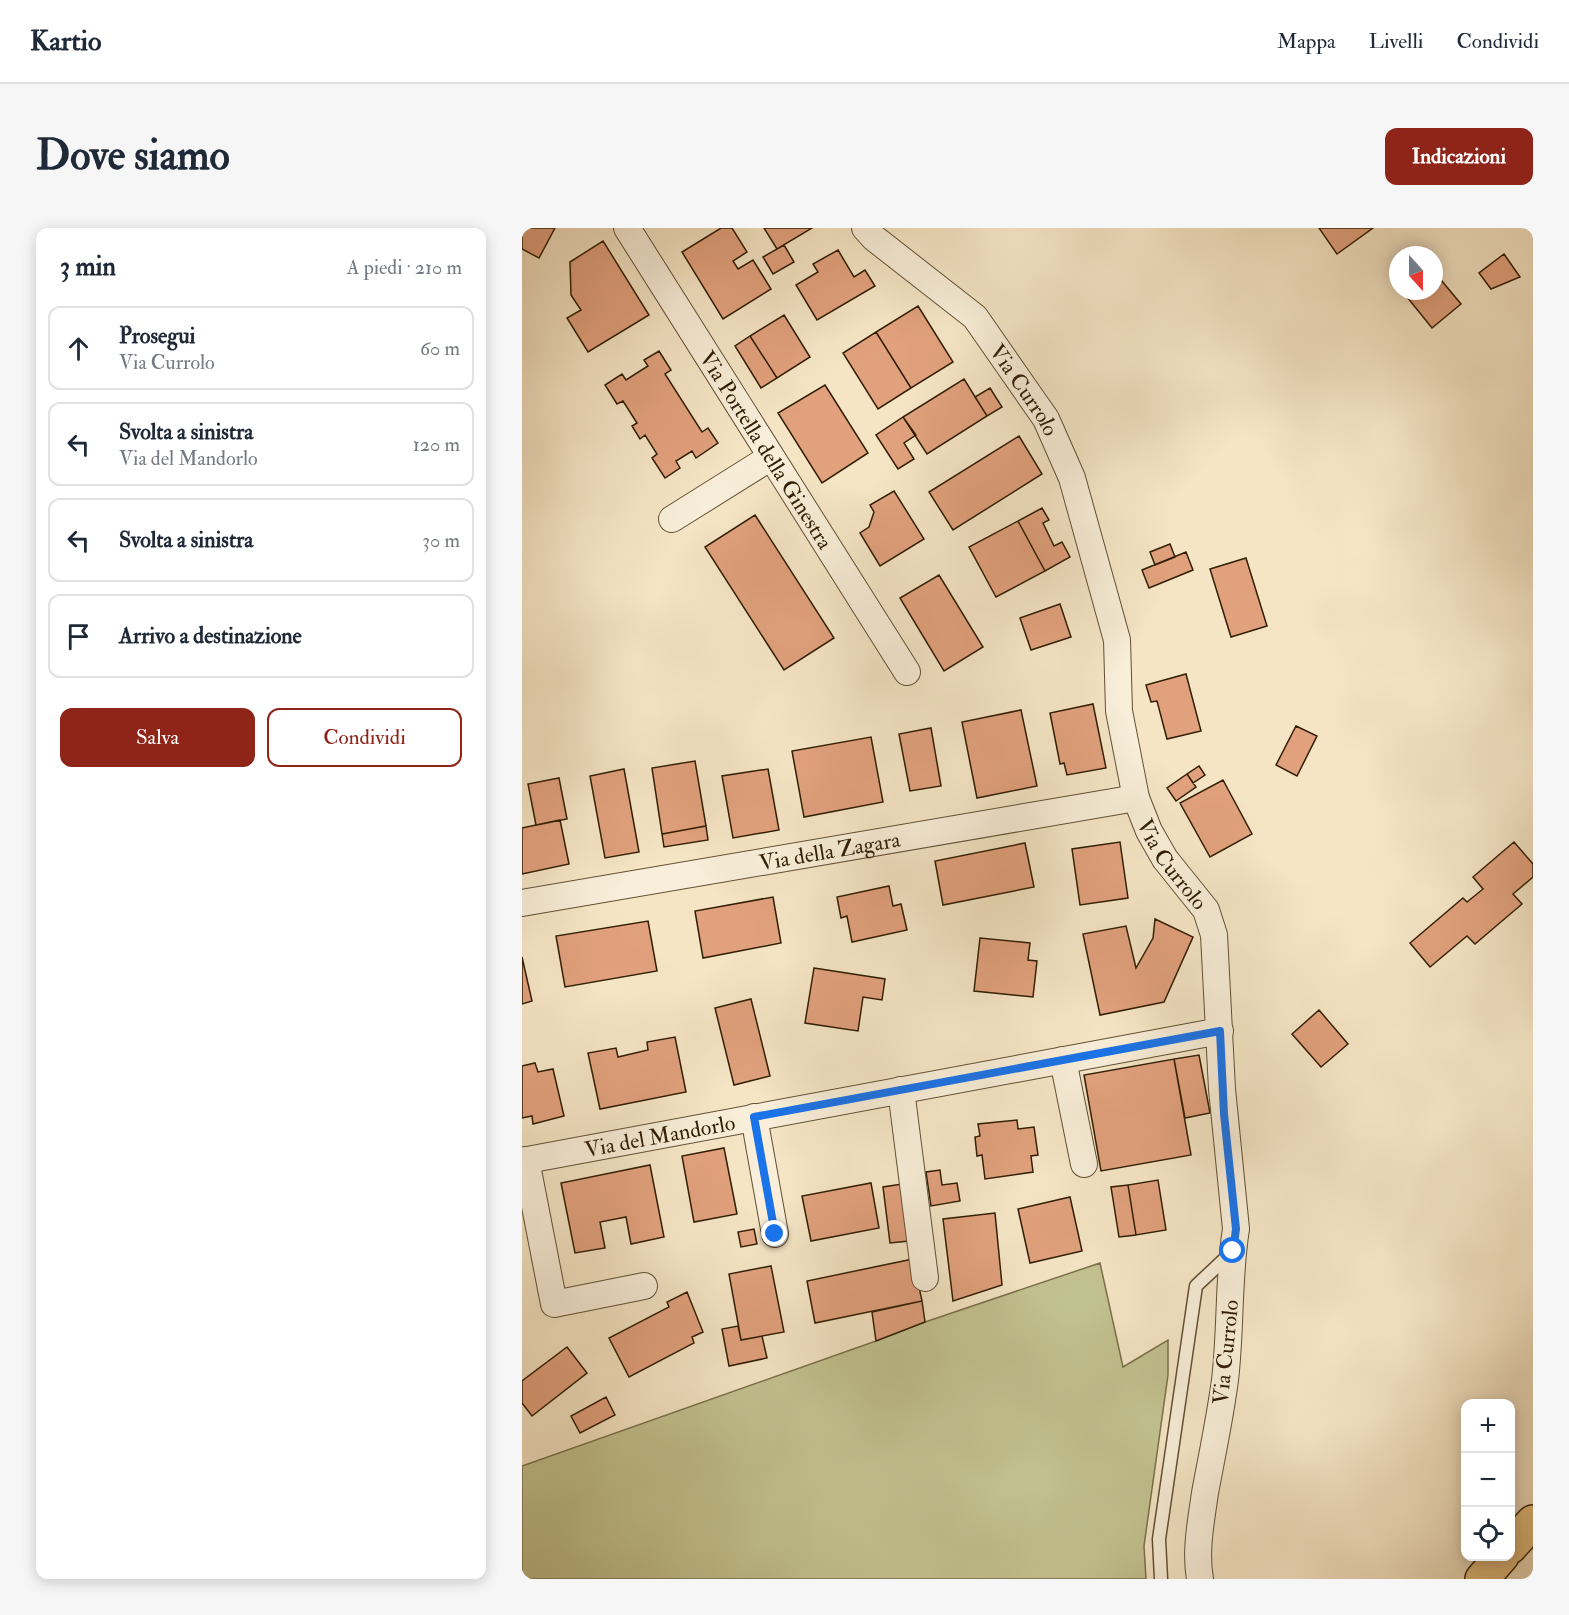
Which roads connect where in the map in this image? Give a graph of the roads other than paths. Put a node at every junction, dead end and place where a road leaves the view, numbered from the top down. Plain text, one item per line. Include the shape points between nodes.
1 (627, 228) edge
2 (865, 228) edge
3 (771, 457) junction
4 (672, 519) dead end
5 (907, 672) dead end
6 (1136, 798) junction
7 (522, 903) edge
8 (1220, 1031) junction
9 (1063, 1060) junction
10 (901, 1090) junction
11 (754, 1117) junction
12 (524, 1160) edge
13 (1084, 1164) dead end
14 (775, 1234) dead end
15 (1233, 1251) junction
16 (925, 1278) dead end
17 (644, 1286) dead end
18 (1533, 1522) edge
19 (1515, 1542) edge
20 (1498, 1561) edge
21 (1161, 1579) edge
22 (1200, 1579) edge
23 (1482, 1579) edge

1 - 3 street, Via Portella della Ginestra
2 - 6 street, Via Currolo via 975,317 1046,419 1072,478 1117,640 1119,711
3 - 4 street
3 - 5 street, Via Portella della Ginestra
6 - 7 street, Via della Zagara
6 - 8 street, Via Currolo via 1165,859 1206,909 1214,935
8 - 9 street, Via del Mandorlo
8 - 15 street, Via Currolo via 1223,1106 1236,1229
9 - 10 street, Via del Mandorlo
9 - 13 street
10 - 11 street, Via del Mandorlo
10 - 16 street
11 - 12 street, Via del Mandorlo
11 - 14 street
12 - 17 street via 554,1304
15 - 21 lane via 1196,1286 1160,1539
15 - 22 street, Via Currolo via 1225,1379 1201,1520 1197,1565
18 - 19 highway
20 - 23 highway

